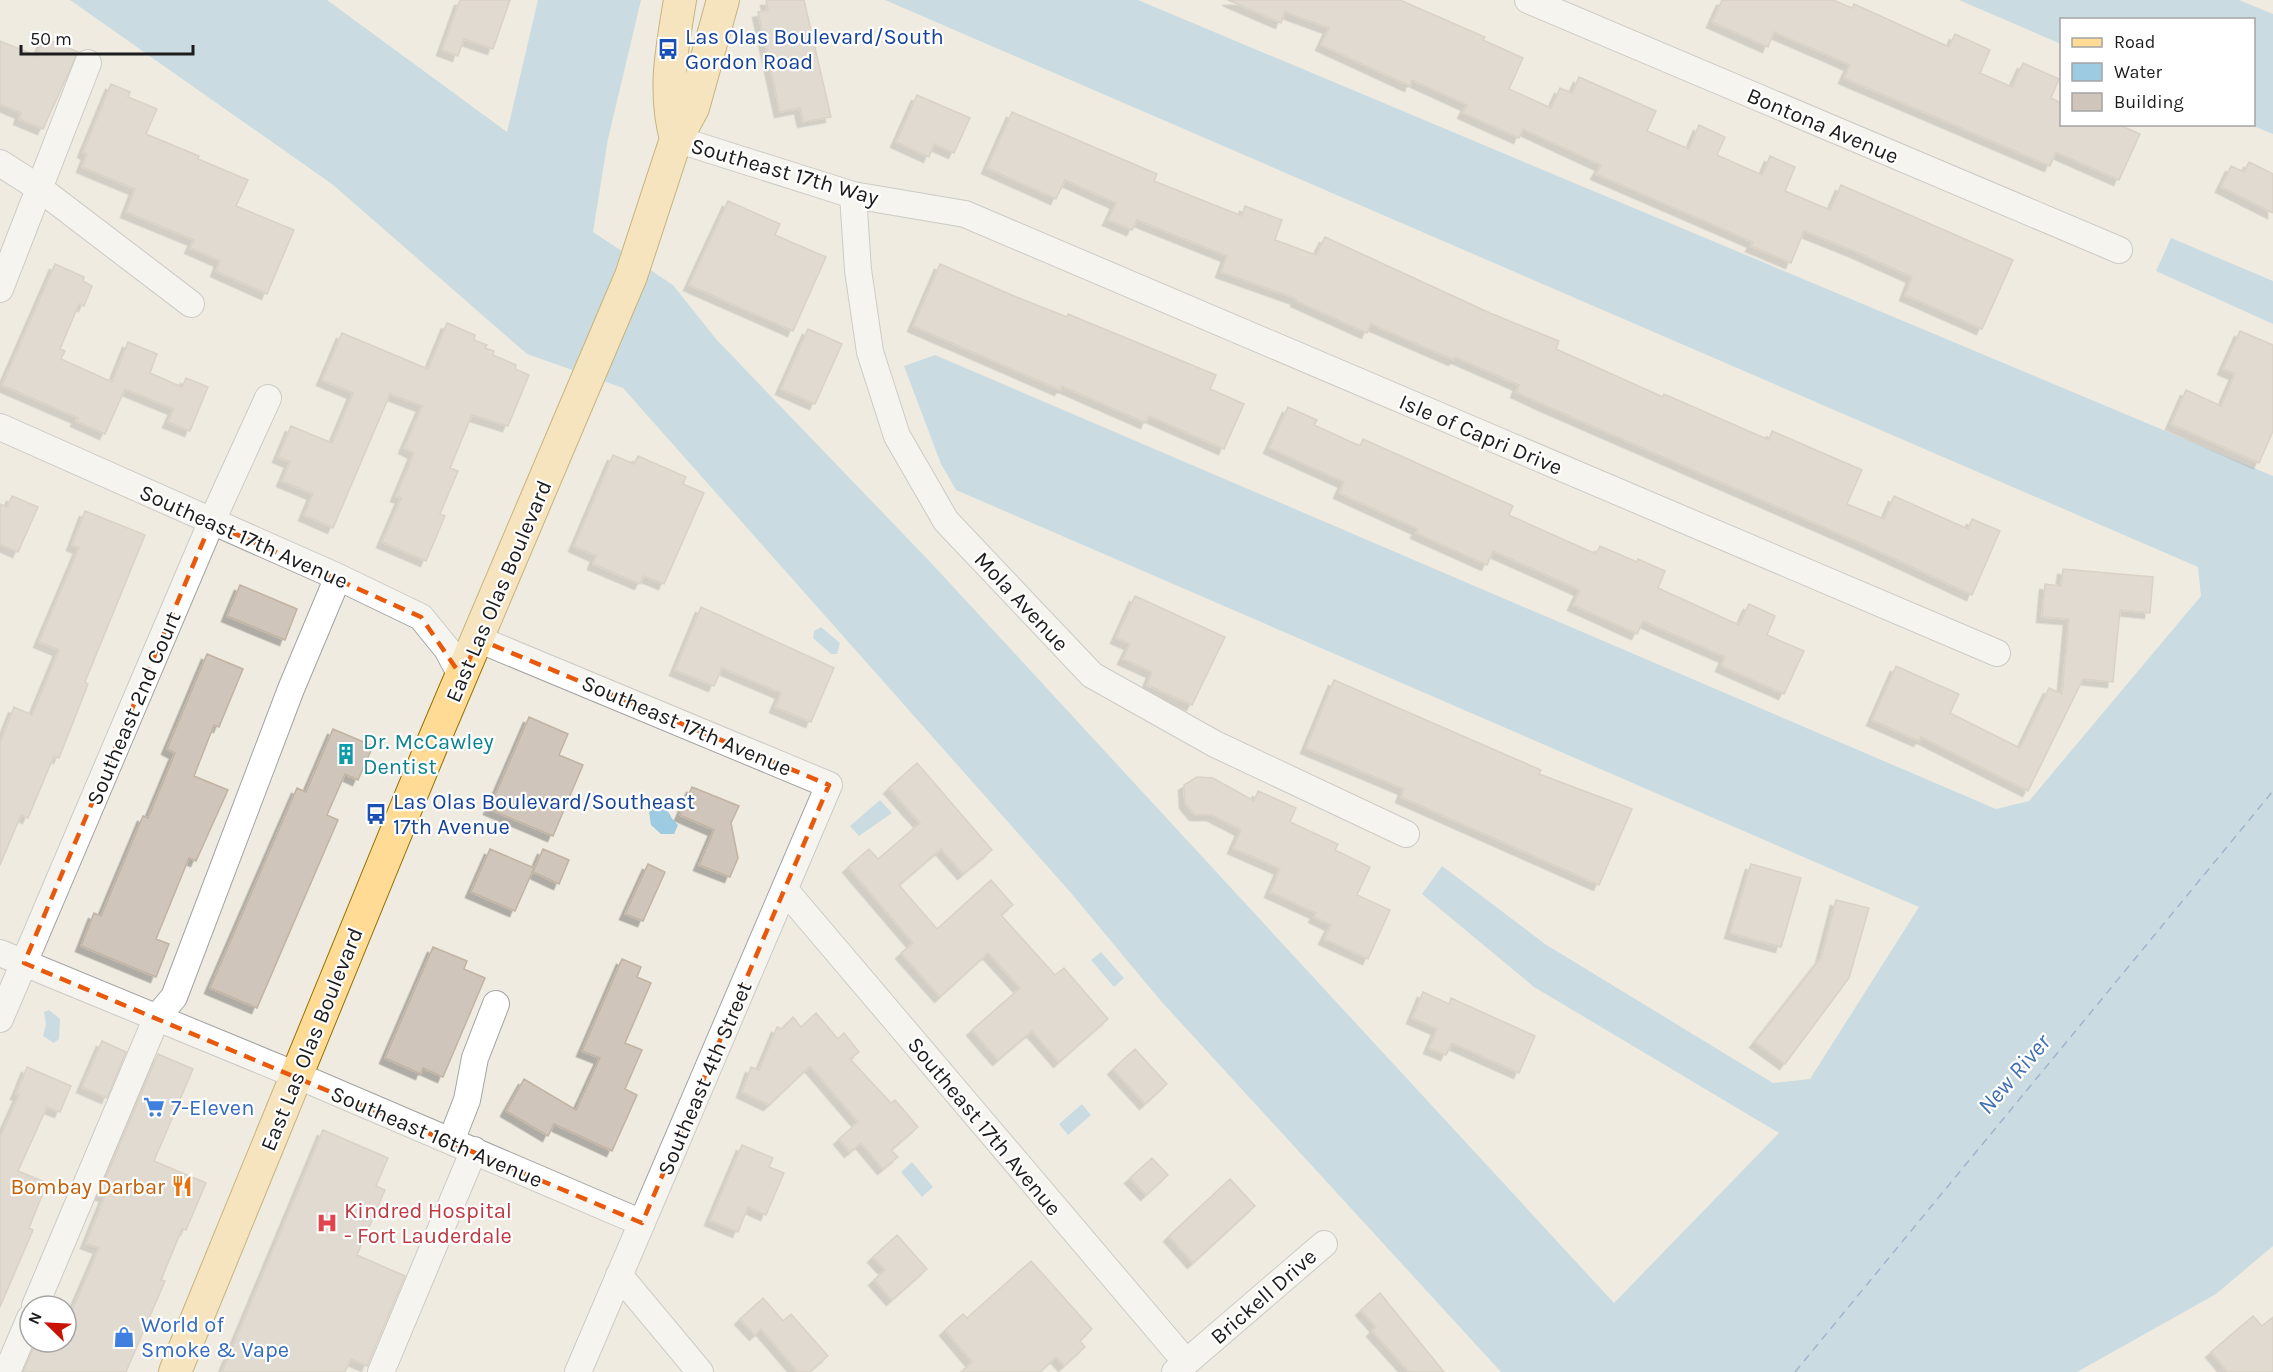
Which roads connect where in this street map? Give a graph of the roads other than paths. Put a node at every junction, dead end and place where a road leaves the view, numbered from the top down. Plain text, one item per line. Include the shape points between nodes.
1 (680, 0) edge
2 (723, 0) edge
3 (1528, 0) edge
4 (88, 63) dead end
5 (676, 139) junction
6 (0, 163) edge
7 (39, 188) junction
8 (853, 195) junction
9 (964, 214) joint
10 (2119, 250) dead end
11 (0, 289) edge
12 (191, 304) dead end
13 (268, 398) dead end
14 (0, 427) edge
15 (212, 523) junction
16 (338, 577) junction
17 (478, 639) junction
18 (1997, 653) dead end
19 (462, 677) junction
20 (829, 784) joint
21 (1406, 834) dead end
22 (785, 890) junction
23 (0, 953) edge
24 (24, 963) junction
25 (496, 1004) dead end
26 (157, 1017) junction
27 (0, 1019) edge
28 (296, 1075) junction
29 (462, 1146) junction
30 (642, 1223) junction
31 (1324, 1244) dead end
32 (620, 1275) junction
33 (40, 1294) edge
34 (10, 1338) edge
35 (1180, 1367) edge
36 (8, 1372) edge
37 (175, 1372) edge
38 (381, 1372) edge
39 (578, 1372) edge
40 (700, 1372) edge

1 - 5 main road, East Las Olas Boulevard via 668,100
2 - 5 main road, East Las Olas Boulevard via 693,108
3 - 10 street, Bontona Avenue
4 - 7 street
5 - 8 street, Southeast 17th Way
5 - 17 main road, East Las Olas Boulevard via 631,276
6 - 7 street
7 - 11 street
7 - 12 street
8 - 9 street, Southeast 17th Way
8 - 21 street, Mola Avenue via 858,270 870,352 897,436 946,521 1092,675 1215,744
9 - 18 street, Isle of Capri Drive
13 - 15 street, Southeast 2nd Court
14 - 15 street, Southeast 17th Avenue
15 - 16 street, Southeast 17th Avenue
15 - 24 street, Southeast 2nd Court
16 - 19 street, Southeast 17th Avenue via 421,617 447,649
16 - 26 street via 291,689 174,997
17 - 19 main road, East Las Olas Boulevard
17 - 20 street, Southeast 17th Avenue
19 - 28 main road, East Las Olas Boulevard
20 - 22 street, Southeast 4th Street
22 - 30 street, Southeast 4th Street
22 - 35 street, Southeast 17th Avenue
23 - 24 street, Southeast 16th Avenue
24 - 26 street, Southeast 16th Avenue
24 - 27 street, Southeast 2nd Court
25 - 29 street via 475,1058
26 - 28 street, Southeast 16th Avenue
26 - 33 street
28 - 29 street, Southeast 16th Avenue
28 - 37 main road, East Las Olas Boulevard
29 - 30 street, Southeast 16th Avenue
29 - 38 street
30 - 32 street, Southeast 4th Street
31 - 35 street, Brickell Drive
32 - 39 street, Southeast 4th Street
32 - 40 street
34 - 36 street

